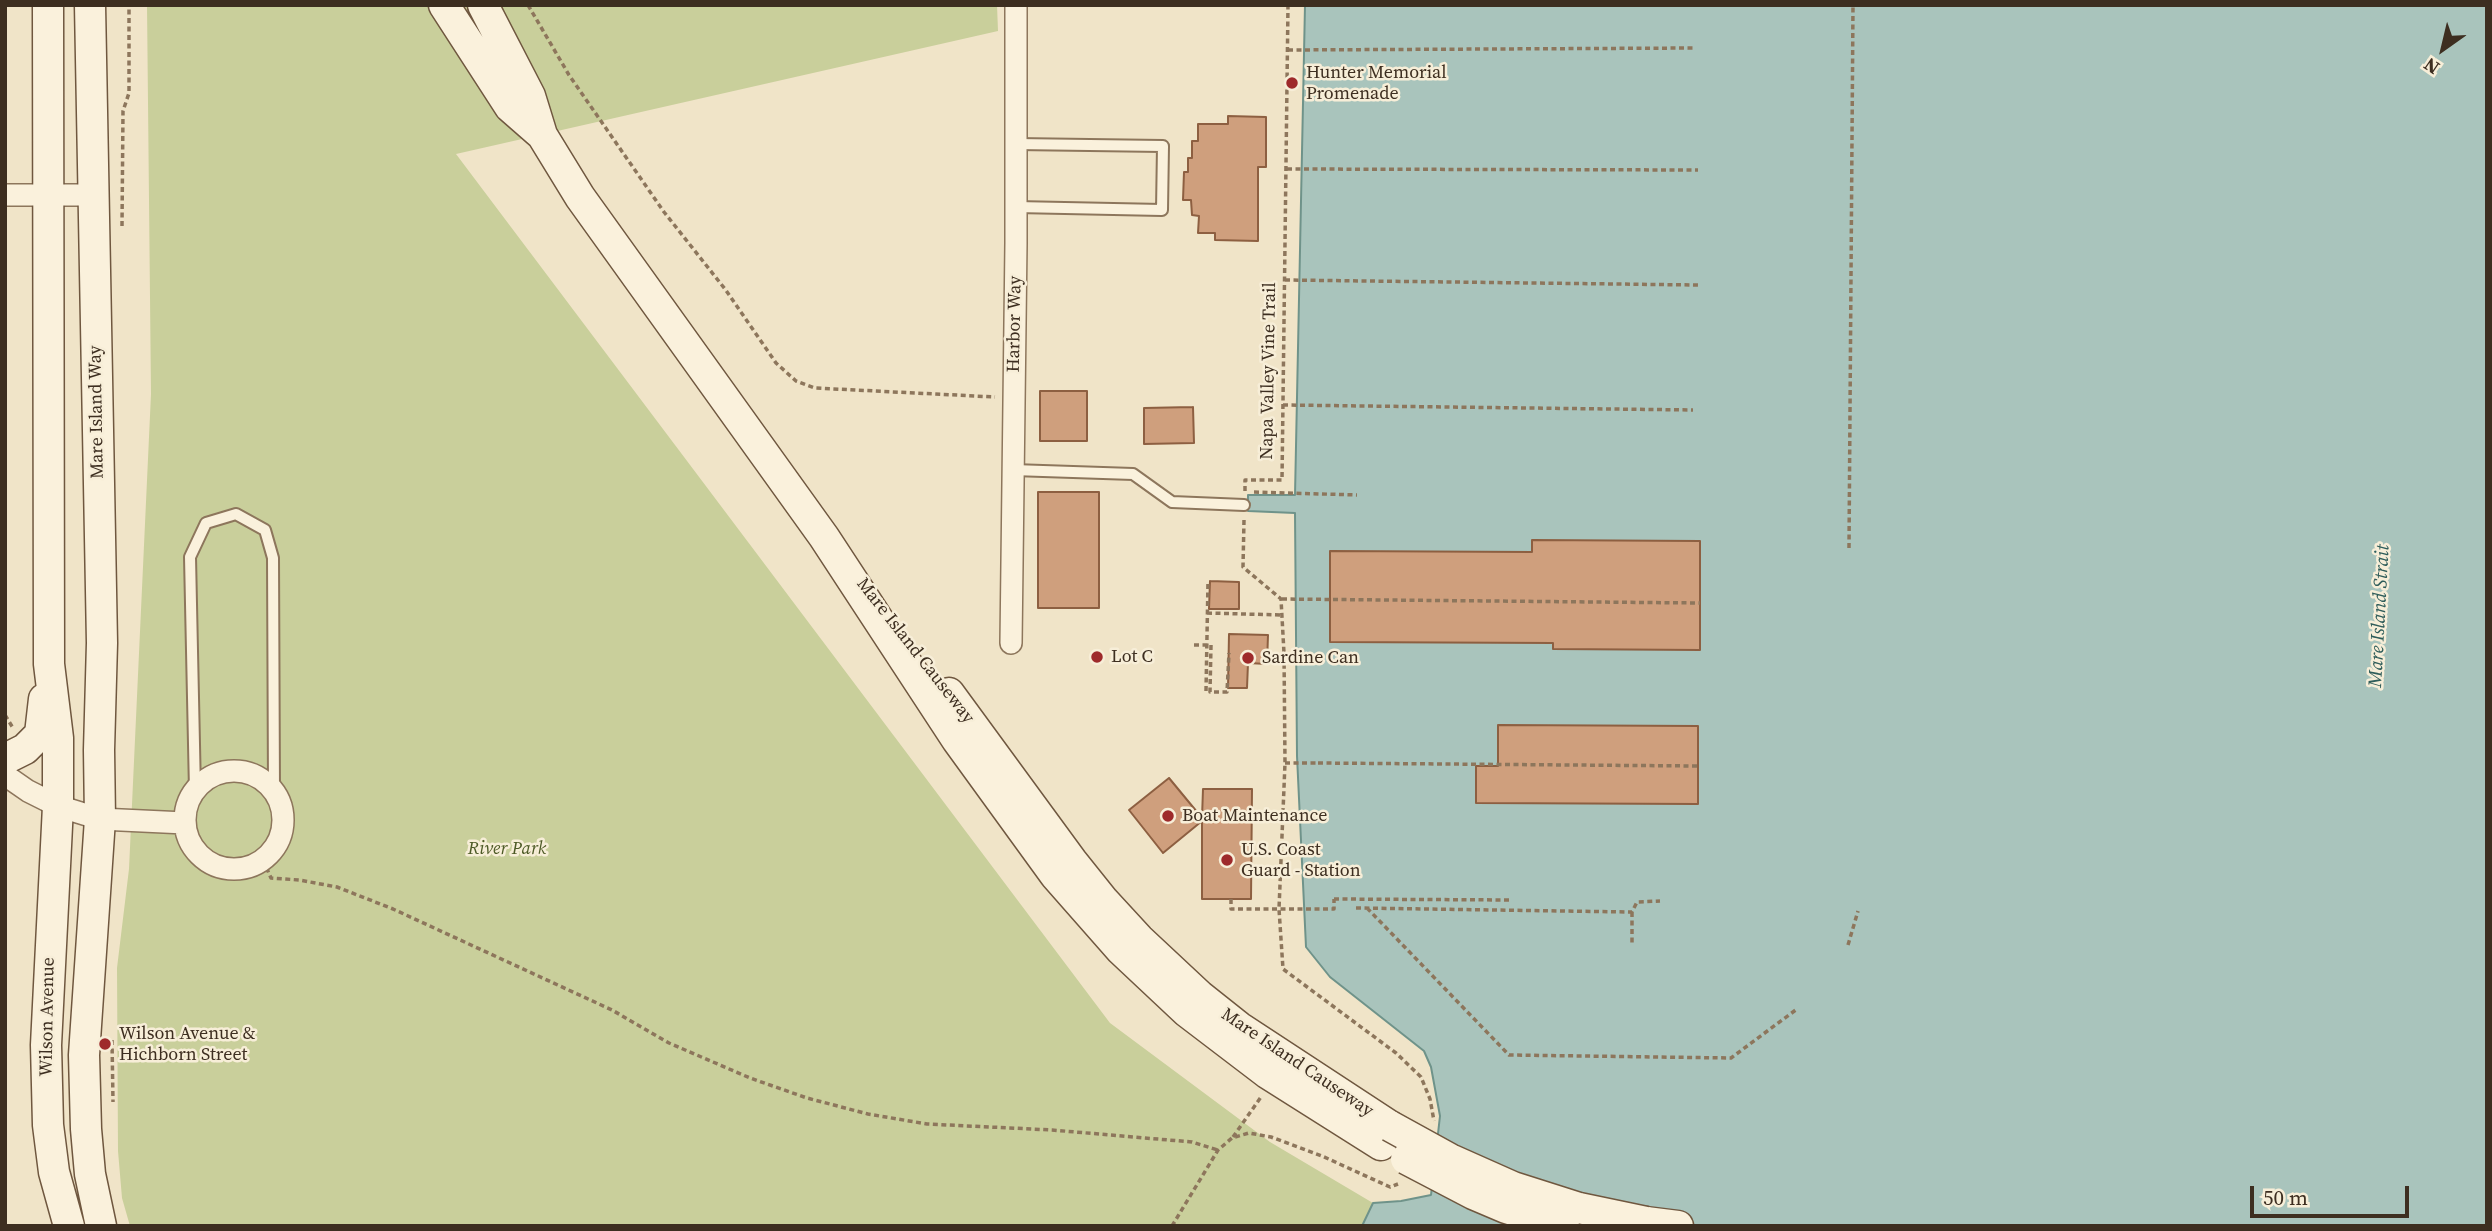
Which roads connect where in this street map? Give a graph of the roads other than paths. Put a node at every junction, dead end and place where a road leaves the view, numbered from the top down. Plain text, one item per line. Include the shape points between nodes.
1 (48, 5) edge
2 (90, 5) edge
3 (444, 5) edge
4 (483, 5) edge
5 (1016, 5) edge
6 (542, 135) junction
7 (1016, 144) junction
8 (5, 195) edge
9 (93, 195) junction
10 (47, 197) junction
11 (1016, 207) junction
12 (1013, 470) junction
13 (1244, 505) road end
14 (824, 537) junction
15 (1011, 643) dead end
16 (49, 664) junction
17 (5, 760) edge
18 (5, 775) edge
19 (274, 790) junction
20 (195, 791) junction
21 (58, 806) junction
22 (100, 819) junction
23 (185, 823) junction
24 (1386, 1135) junction
25 (93, 1224) edge
26 (69, 1226) edge
27 (1564, 1226) edge
28 (1678, 1226) edge

1 - 10 main road
2 - 9 main road, Mare Island Way
3 - 6 main road, Mare Island Causeway via 510,107
4 - 6 main road, Mare Island Causeway via 530,96
5 - 7 street, Harbor Way
6 - 14 main road, Mare Island Causeway via 592,215
7 - 11 street, Harbor Way
7 - 11 lane via 1163,146 1163,210
8 - 10 street
9 - 10 street
9 - 22 main road, Mare Island Way via 102,643
10 - 16 main road
11 - 12 street, Harbor Way
12 - 13 lane via 1133,474 1172,502
12 - 15 street, Harbor Way
14 - 24 main road, Mare Island Causeway via 907,635 1072,861 1139,939 1239,1027
14 - 24 main road, Mare Island Causeway via 957,740 1055,875 1129,959 1187,1012 1275,1078
16 - 17 main road via 40,734
16 - 21 main road via 58,738
18 - 21 street
19 - 20 street via 258,776 236,771 218,773
19 - 20 lane via 273,558 265,530 236,514 206,523 190,557
19 - 23 street via 284,825 276,846 263,860 243,868 211,863 191,842
20 - 23 street
21 - 22 street
21 - 26 main road, Wilson Avenue via 46,1058 54,1172
22 - 23 street
22 - 25 main road, Wilson Avenue via 83,1055
24 - 27 main road, Mare Island Causeway, bridge via 1474,1194
24 - 28 main road, Mare Island Causeway, bridge via 1545,1198 1612,1216

